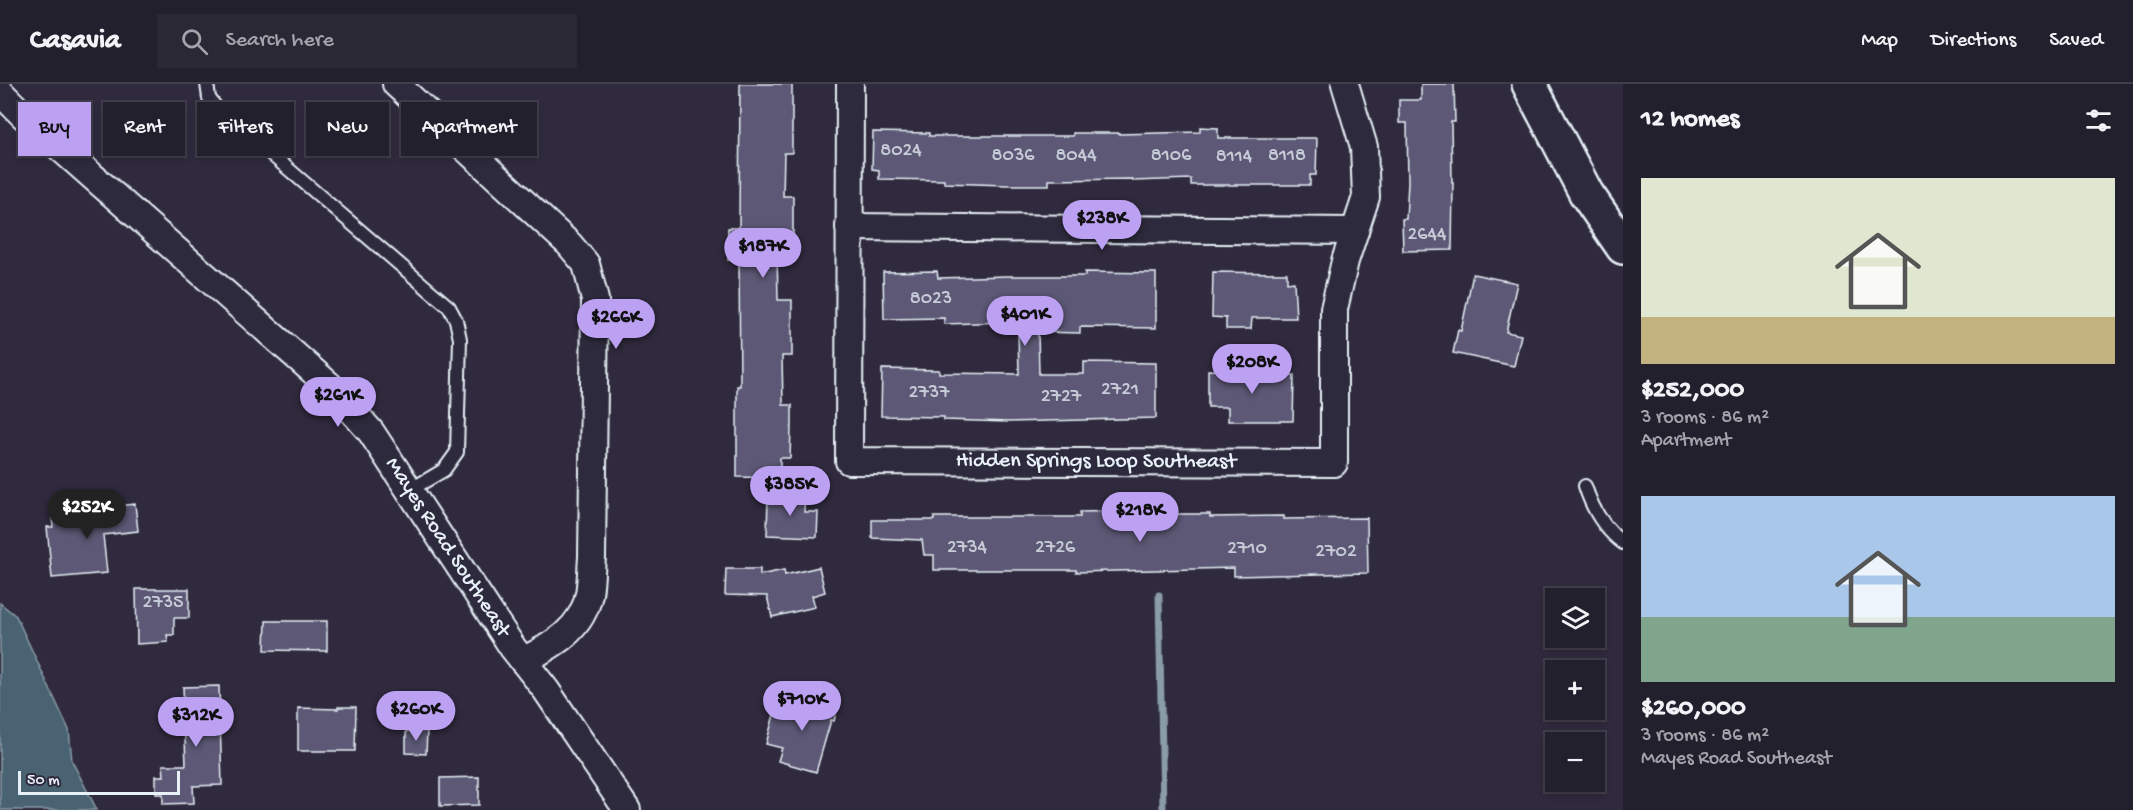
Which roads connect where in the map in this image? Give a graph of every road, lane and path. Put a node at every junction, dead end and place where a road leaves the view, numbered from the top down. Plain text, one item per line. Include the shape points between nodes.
1 (207, 84) edge
2 (396, 84) edge
3 (850, 84) edge
4 (1345, 84) edge
5 (1529, 84) edge
6 (0, 92) edge
7 (849, 228) junction
8 (1355, 231) junction
9 (1623, 247) edge
10 (1584, 486) dead end
11 (410, 490) junction
12 (1623, 543) edge
13 (523, 661) junction
14 (627, 810) edge

1 - 11 lane via 215,106 449,307 456,320 460,339 457,452 444,470
2 - 13 street via 569,244 586,264 591,278 595,300 589,595 579,620 568,633
3 - 7 street, Hidden Springs Loop Southeast
4 - 8 street, Hidden Springs Loop Southeast via 1364,147 1366,197
5 - 9 street via 1587,193
6 - 11 street, Mayes Road Southeast via 330,386 371,432
7 - 8 street
7 - 8 street, Hidden Springs Loop Southeast via 849,461 1334,463 1334,309
10 - 12 lane via 1592,506
11 - 13 street, Mayes Road Southeast
13 - 14 street, Mayes Road Southeast

